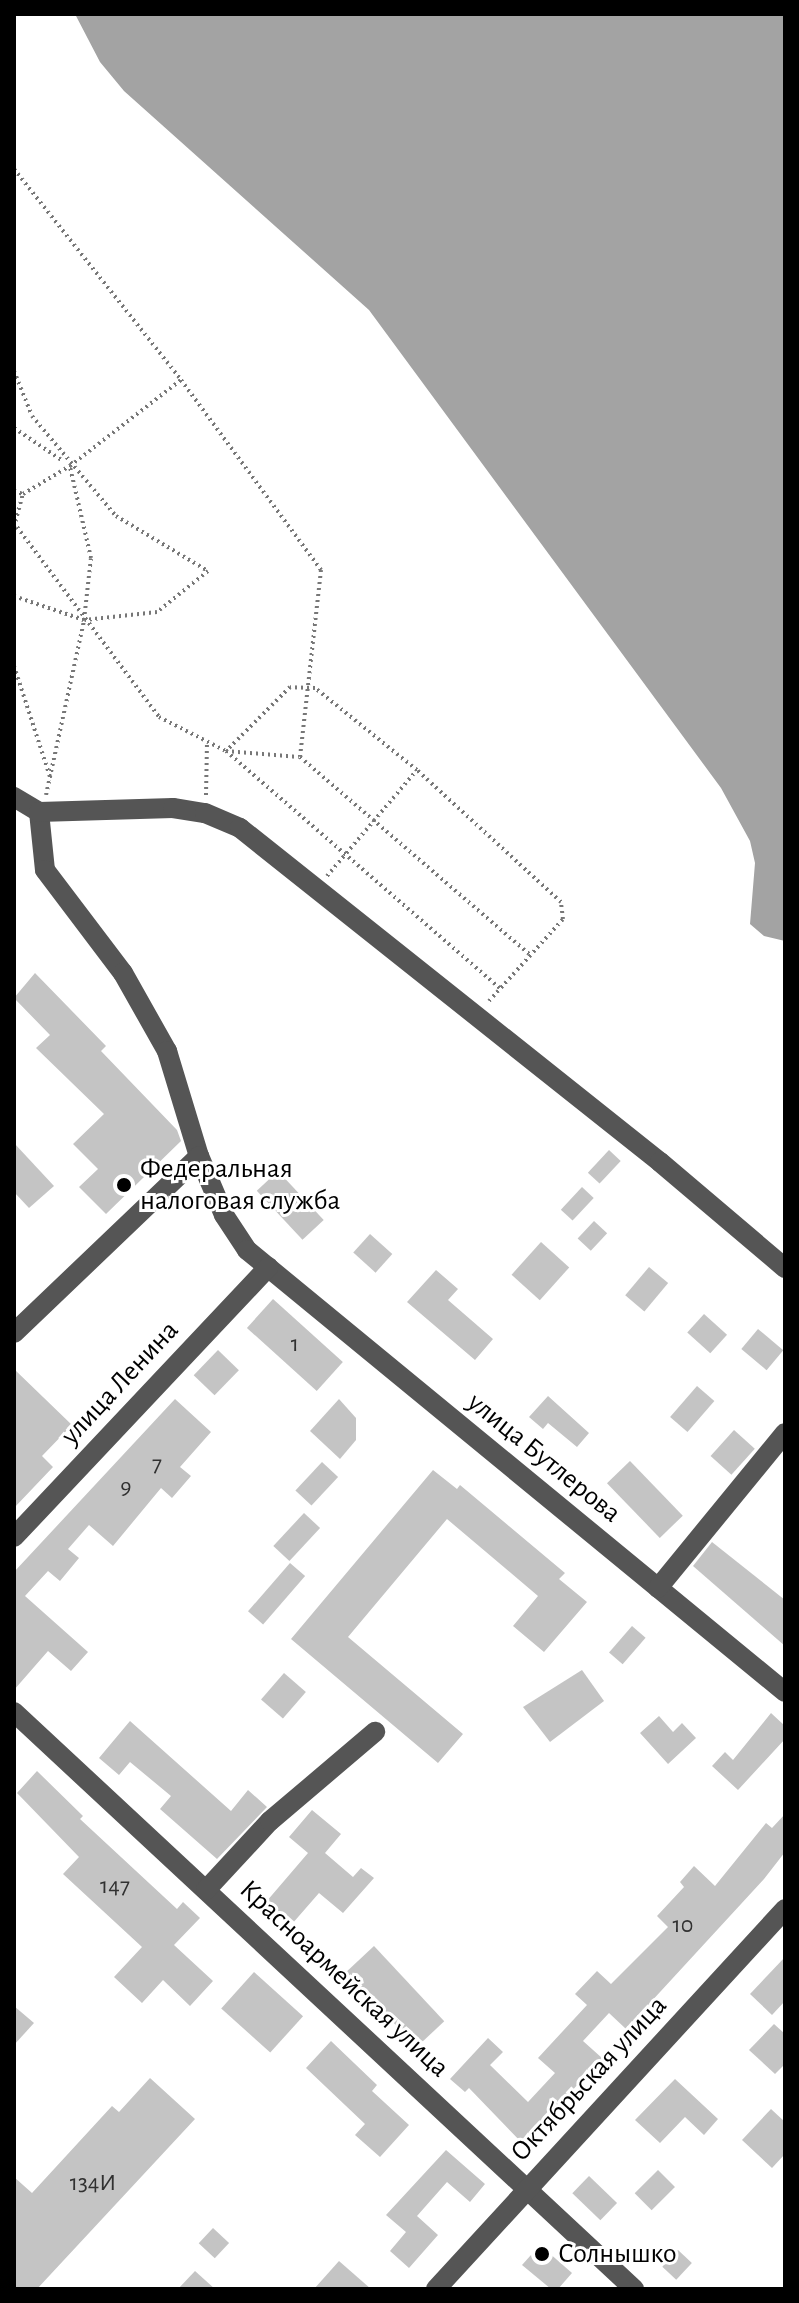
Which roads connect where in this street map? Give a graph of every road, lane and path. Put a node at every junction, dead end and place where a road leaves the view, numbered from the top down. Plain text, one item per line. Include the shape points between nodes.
1 (14, 169) edge
2 (14, 371) edge
3 (181, 380) junction
4 (14, 428) edge
5 (70, 466) junction
6 (14, 491) edge
7 (23, 494) junction
8 (16, 527) edge
9 (14, 596) edge
10 (84, 620) junction
11 (14, 666) edge
12 (304, 687) junction
13 (207, 742) junction
14 (226, 751) junction
15 (300, 757) junction
16 (417, 770) junction
17 (52, 782) junction
18 (14, 797) edge
19 (39, 812) junction
20 (205, 813) junction
21 (374, 822) junction
22 (344, 853) junction
23 (318, 887) junction
24 (530, 955) junction
25 (500, 988) junction
26 (477, 1014) junction
27 (199, 1156) junction
28 (268, 1267) junction
29 (785, 1268) edge
30 (14, 1333) edge
31 (785, 1433) edge
32 (14, 1537) edge
33 (658, 1588) junction
34 (785, 1692) edge
35 (14, 1712) edge
36 (375, 1732) dead end
37 (206, 1890) junction
38 (785, 1909) edge
39 (527, 2188) junction
40 (436, 2289) edge
41 (634, 2289) edge

1 - 3 path
2 - 5 path via 32,416
3 - 5 path
3 - 12 path via 321,570
4 - 5 path
5 - 7 path
5 - 10 path via 91,558
5 - 10 path via 116,516 208,571 157,612
6 - 7 path
7 - 8 path
8 - 10 path
9 - 10 path
10 - 13 path via 159,717
10 - 17 path
11 - 17 path
12 - 14 path via 290,687
12 - 15 path
12 - 16 path via 315,688
13 - 14 path
13 - 20 path
14 - 15 path
14 - 22 path
15 - 21 path
16 - 21 path
16 - 24 path via 561,902 563,919
17 - 19 path
18 - 19 street
19 - 20 street via 173,808
19 - 27 street, улица Бутлерова via 45,870 143,1006 181,1090
20 - 23 street via 240,828
21 - 22 path
21 - 24 path
22 - 23 path
22 - 25 path
23 - 26 street
24 - 25 path
25 - 26 path
26 - 29 street
27 - 28 street, улица Бутлерова via 234,1233
27 - 30 street
28 - 32 street, улица Ленина
28 - 33 street, улица Бутлерова
31 - 33 street
33 - 34 street, улица Бутлерова
35 - 37 street, Красноармейская улица
36 - 37 street via 270,1821
37 - 39 street, Красноармейская улица
38 - 39 street, Октябрьская улица
39 - 40 street, Октябрьская улица
39 - 41 street, Красноармейская улица

